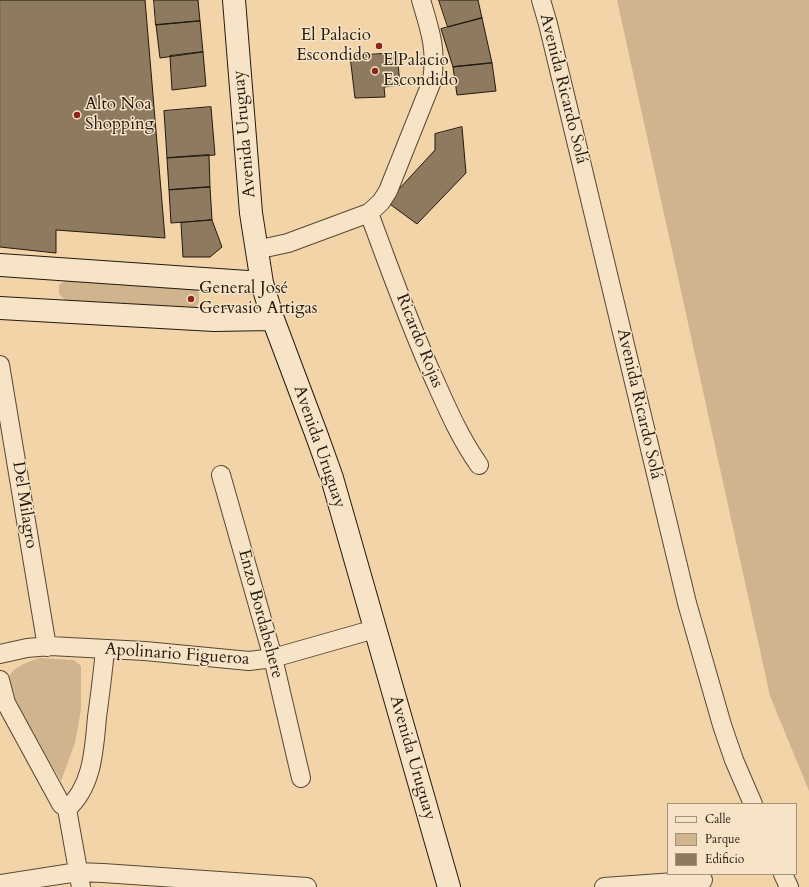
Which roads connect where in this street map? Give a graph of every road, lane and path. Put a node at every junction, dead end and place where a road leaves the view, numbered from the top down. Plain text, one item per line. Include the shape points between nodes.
1 (234, 0) edge
2 (421, 0) edge
3 (540, 0) edge
4 (370, 213) junction
5 (256, 250) junction
6 (0, 265) edge
7 (262, 283) junction
8 (0, 308) edge
9 (272, 319) junction
10 (0, 365) edge
11 (8, 456) edge
12 (479, 465) dead end
13 (221, 474) dead end
14 (375, 629) junction
15 (47, 646) junction
16 (105, 649) junction
17 (0, 654) edge
18 (273, 658) junction
19 (0, 680) edge
20 (301, 778) dead end
21 (753, 803) edge
22 (67, 809) junction
23 (783, 875) edge
24 (79, 880) edge
25 (703, 880) dead end
26 (0, 884) edge
27 (445, 886) edge
28 (307, 887) edge
29 (604, 887) edge
30 (789, 887) edge

1 - 5 street, Avenida Uruguay
2 - 4 street via 434,51 432,81 388,191
3 - 21 street, Avenida Ricardo Solá via 550,31 599,232 687,603 722,725
4 - 5 street via 288,243
4 - 12 street, Ricardo Rojas via 417,341 454,424
5 - 7 street, Avenida Uruguay
6 - 7 street
7 - 9 street, Avenida Uruguay
8 - 9 street via 214,320
9 - 14 street, Avenida Uruguay via 332,478
10 - 11 street, Del Milagro
11 - 15 street, Del Milagro
13 - 18 street, Enzo Bordabehere
14 - 18 street, Apolinario Figueroa
14 - 27 street, Avenida Uruguay
15 - 16 street, Apolinario Figueroa
15 - 17 street, Apolinario Figueroa
16 - 18 street, Apolinario Figueroa via 249,661
16 - 22 street via 93,759 88,777 75,803
18 - 20 street, Enzo Bordabehere
19 - 22 street via 6,703 61,804
22 - 24 street
23 - 30 street
24 - 26 street
24 - 28 street via 111,873
25 - 29 street

